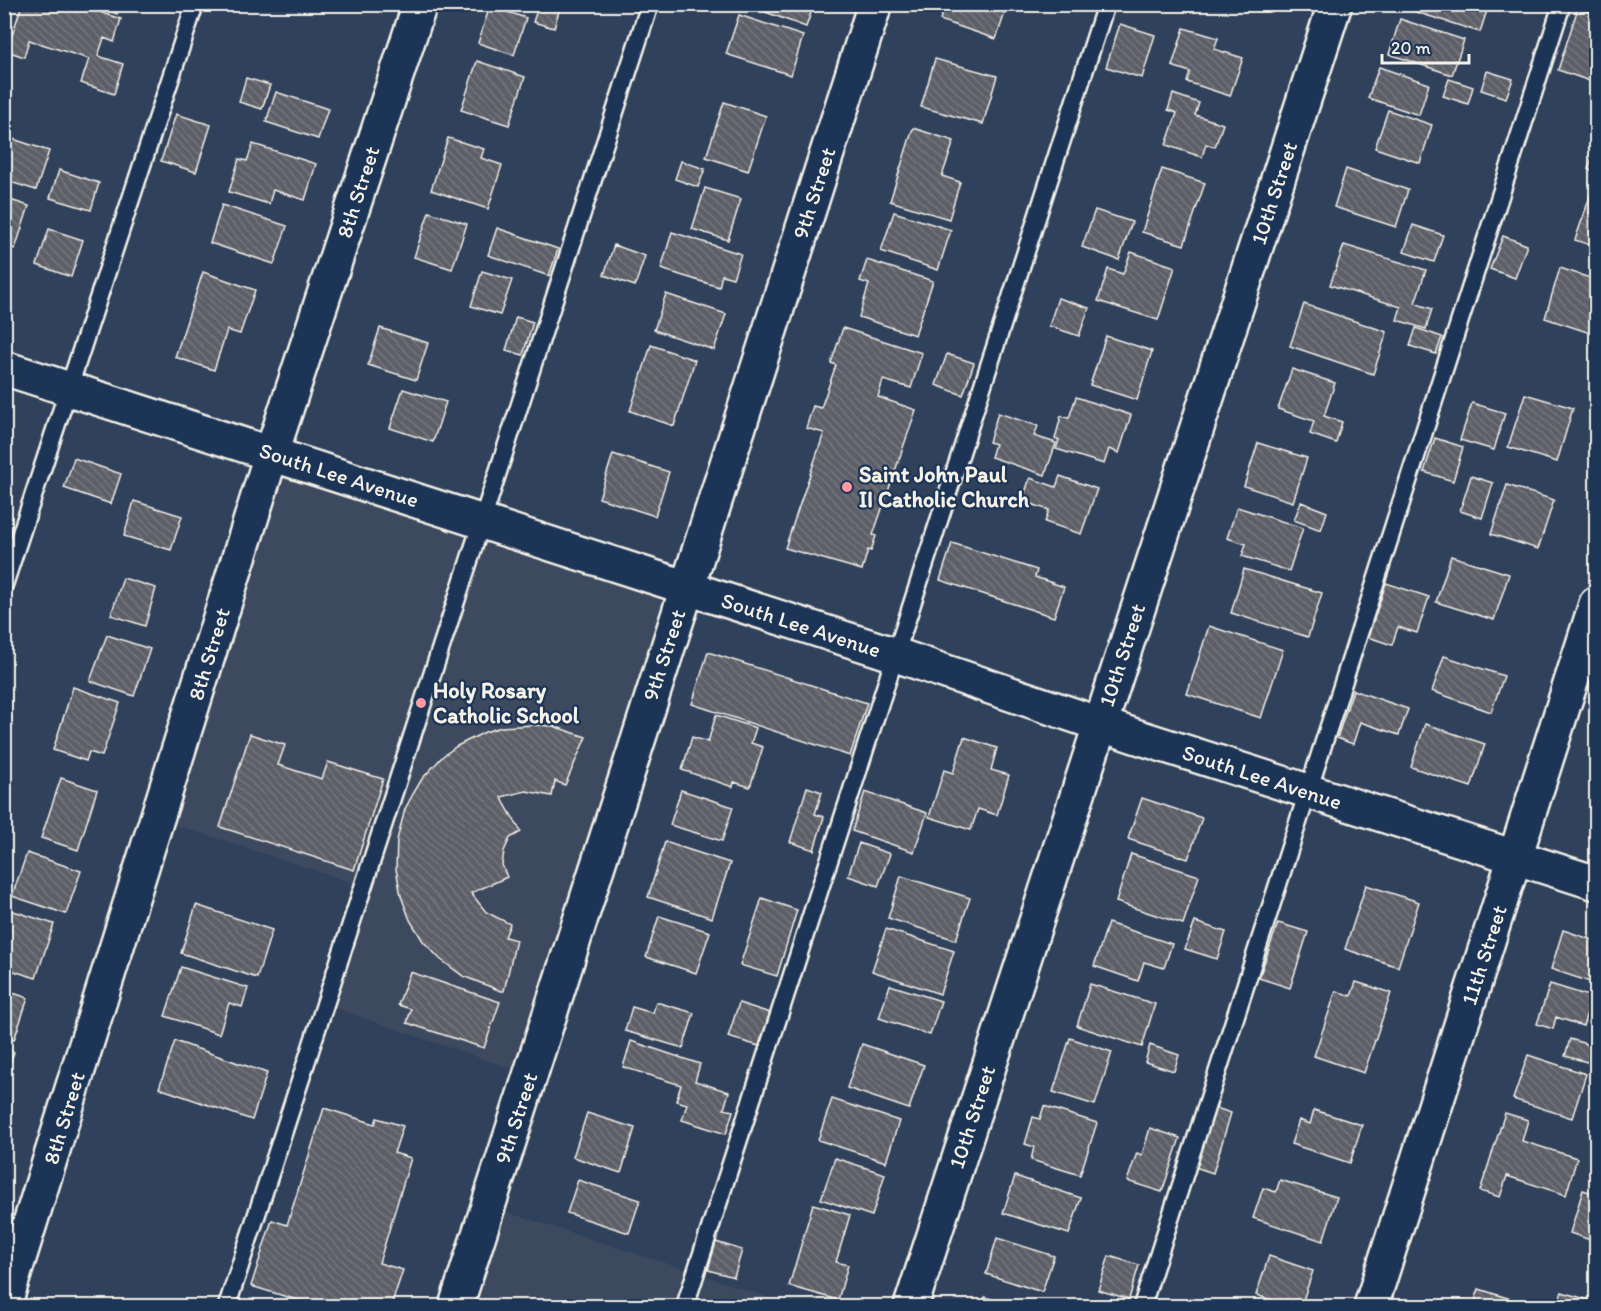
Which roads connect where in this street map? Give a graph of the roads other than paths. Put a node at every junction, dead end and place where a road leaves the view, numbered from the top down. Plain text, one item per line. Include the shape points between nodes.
1 (195, 4) edge
2 (420, 4) edge
3 (650, 4) edge
4 (875, 4) edge
5 (1106, 4) edge
6 (1335, 4) edge
7 (1562, 4) edge
8 (4, 368) edge
9 (67, 388) junction
10 (272, 452) junction
11 (480, 522) junction
12 (4, 585) edge
13 (685, 587) junction
14 (1596, 604) edge
15 (896, 655) junction
16 (1100, 725) junction
17 (1308, 792) junction
18 (1516, 857) junction
19 (1596, 883) edge
20 (4, 1306) edge
21 (227, 1306) edge
22 (456, 1306) edge
23 (685, 1306) edge
24 (910, 1306) edge
25 (1142, 1306) edge
26 (1371, 1306) edge

1 - 9 lane
2 - 10 street, 8th Street
3 - 11 lane
4 - 13 street, 9th Street
5 - 15 lane
6 - 16 street, 10th Street
7 - 17 lane
8 - 9 street, South Lee Avenue
9 - 10 street, South Lee Avenue
9 - 12 lane
10 - 11 street, South Lee Avenue
10 - 20 street, 8th Street
11 - 13 street, South Lee Avenue
11 - 21 lane
13 - 15 street, South Lee Avenue
13 - 22 street, 9th Street
14 - 18 street, 11th Street
15 - 16 street, South Lee Avenue
15 - 23 lane
16 - 17 street, South Lee Avenue
16 - 24 street, 10th Street
17 - 18 street, South Lee Avenue
17 - 25 lane
18 - 19 street, South Lee Avenue
18 - 26 street, 11th Street

